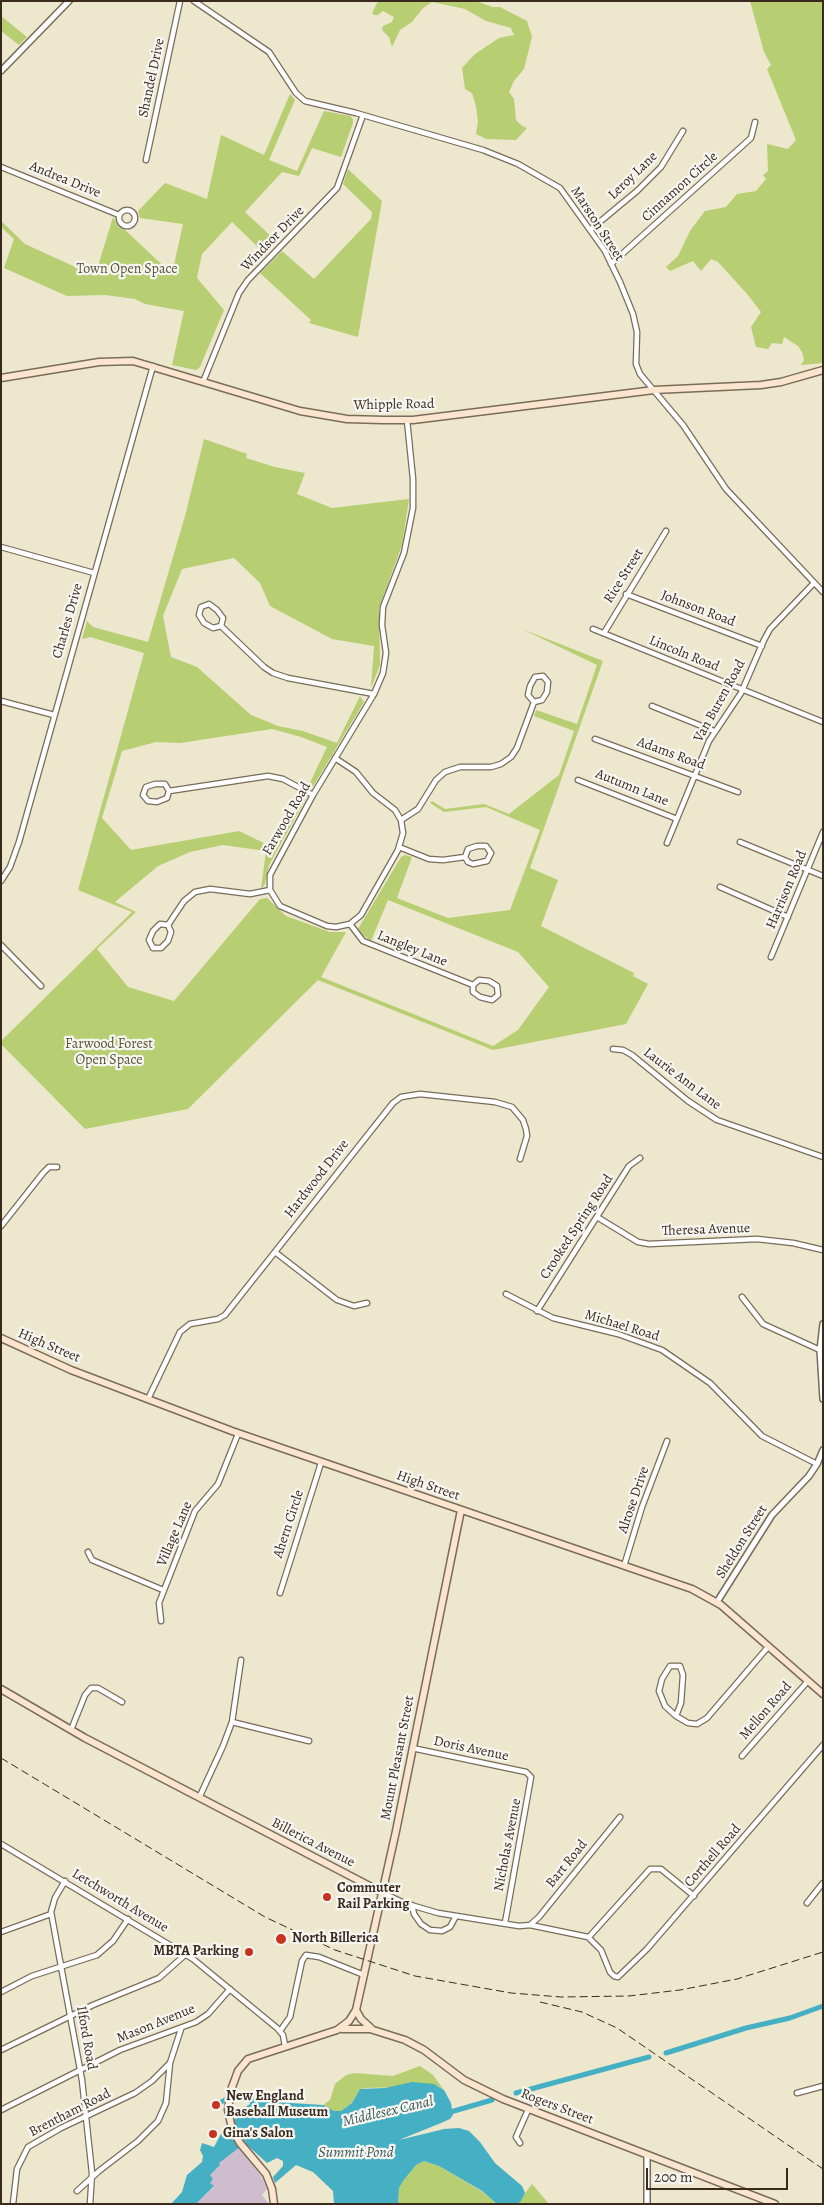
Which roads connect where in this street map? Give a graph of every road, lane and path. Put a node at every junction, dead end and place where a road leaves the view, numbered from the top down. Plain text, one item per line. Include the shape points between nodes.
1 (69, 1) edge
2 (180, 1) edge
3 (194, 1) edge
4 (1, 70) edge
5 (363, 115) junction
6 (755, 122) dead end
7 (683, 131) dead end
8 (146, 160) dead end
9 (1, 167) edge
10 (120, 214) dead end
11 (590, 230) junction
12 (611, 264) junction
13 (152, 366) junction
14 (823, 370) edge
15 (1, 378) edge
16 (204, 382) junction
17 (654, 390) junction
18 (407, 420) junction
19 (666, 531) dead end
20 (1, 547) edge
21 (94, 573) junction
22 (814, 583) junction
23 (823, 592) edge
24 (626, 594) junction
25 (220, 626) junction
26 (593, 629) dead end
27 (604, 633) junction
28 (762, 646) junction
29 (742, 690) junction
30 (374, 694) junction
31 (1, 701) edge
32 (534, 702) junction
33 (652, 706) dead end
34 (54, 715) junction
35 (823, 722) edge
36 (714, 731) junction
37 (595, 739) dead end
38 (335, 758) junction
39 (695, 775) junction
40 (578, 780) dead end
41 (170, 791) junction
42 (738, 792) dead end
43 (313, 795) junction
44 (677, 819) junction
45 (401, 820) junction
46 (823, 832) edge
47 (740, 842) dead end
48 (667, 843) dead end
49 (399, 847) junction
50 (465, 857) junction
51 (807, 870) junction
52 (823, 876) edge
53 (1, 881) edge
54 (720, 887) dead end
55 (270, 890) junction
56 (788, 917) junction
57 (350, 924) junction
58 (168, 925) junction
59 (1, 945) edge
60 (771, 957) dead end
61 (473, 985) junction
62 (41, 986) dead end
63 (613, 1049) dead end
64 (640, 1158) dead end
65 (823, 1158) edge
66 (520, 1160) dead end
67 (57, 1167) dead end
68 (596, 1217) junction
69 (1, 1226) edge
70 (823, 1250) edge
71 (275, 1252) junction
72 (506, 1294) dead end
73 (742, 1297) dead end
74 (367, 1302) dead end
75 (536, 1311) junction
76 (823, 1324) edge
77 (1, 1338) edge
78 (820, 1350) junction
79 (148, 1399) junction
80 (823, 1399) edge
81 (238, 1434) junction
82 (667, 1441) dead end
83 (823, 1450) edge
84 (321, 1463) junction
85 (817, 1464) junction
86 (461, 1510) junction
87 (88, 1552) dead end
88 (624, 1566) junction
89 (164, 1590) junction
90 (280, 1593) dead end
91 (717, 1602) junction
92 (161, 1621) dead end
93 (768, 1647) junction
94 (241, 1660) dead end
95 (808, 1681) junction
96 (1, 1689) edge
97 (823, 1694) edge
98 (122, 1702) dead end
99 (676, 1716) junction
100 (232, 1722) junction
101 (72, 1730) junction
102 (309, 1741) dead end
103 (823, 1745) edge
104 (412, 1748) junction
105 (742, 1756) dead end
106 (526, 1772) joint
107 (198, 1798) junction
108 (620, 1817) dead end
109 (1, 1844) edge
110 (65, 1881) junction
111 (823, 1883) edge
112 (382, 1893) junction
113 (694, 1896) junction
114 (807, 1903) dead end
115 (412, 1905) junction
116 (52, 1914) junction
117 (456, 1916) junction
118 (128, 1919) junction
119 (505, 1923) junction
120 (530, 1924) junction
121 (1, 1932) edge
122 (589, 1938) junction
123 (186, 1954) junction
124 (62, 1967) junction
125 (364, 1976) junction
126 (230, 1989) junction
127 (1, 1992) edge
128 (356, 2010) junction
129 (71, 2016) junction
130 (181, 2029) junction
131 (337, 2030) junction
132 (374, 2030) junction
133 (280, 2032) junction
134 (285, 2046) junction
135 (1, 2050) edge
136 (170, 2063) junction
137 (81, 2070) junction
138 (823, 2086) edge
139 (797, 2093) dead end
140 (1, 2110) edge
141 (528, 2110) junction
142 (86, 2116) junction
143 (520, 2142) dead end
144 (647, 2156) junction
145 (92, 2177) junction
146 (77, 2192) dead end
147 (13, 2204) edge
148 (90, 2204) edge
149 (274, 2204) edge
150 (647, 2204) edge
151 (775, 2204) edge

1 - 4 street
2 - 8 street, Shandel Drive
3 - 5 street, Marston Street via 269,52 296,93 305,101
5 - 11 street, Marston Street via 483,150 518,164 560,188
5 - 16 street, Windsor Drive via 337,188 239,293
6 - 12 street, Cinnamon Circle via 751,138
7 - 11 street, Leroy Lane via 661,167
9 - 10 street, Andrea Drive
11 - 12 street, Marston Street
12 - 17 street, Marston Street via 633,314 638,344 636,364
13 - 15 main road, Whipple Road via 133,361 99,362
13 - 16 main road, Whipple Road
13 - 21 street, Charles Drive
14 - 17 main road, Whipple Road via 761,385
16 - 18 main road, Whipple Road via 300,411 347,419
17 - 18 main road, Whipple Road
17 - 22 street, Marston Street via 683,425 726,489
18 - 30 street, Farwood Road via 413,479 412,523 402,560 383,607 386,658
19 - 24 street, Rice Street
20 - 21 street
21 - 34 street, Charles Drive
22 - 23 street, Marston Street
22 - 28 street, Van Buren Road via 770,629
24 - 27 street, Rice Street
24 - 28 street, Johnson Road
25 - 25 street via 213,628 204,623 199,615 201,607 209,604 217,610 223,618
25 - 30 street via 264,667 281,676
26 - 27 street, Lincoln Road
27 - 29 street, Lincoln Road
28 - 29 street, Van Buren Road
29 - 35 street, Lincoln Road
29 - 36 street, Van Buren Road
30 - 38 street, Farwood Road
31 - 34 street
32 - 32 street via 528,695 530,686 535,677 543,676 548,682 547,692 542,700
32 - 45 street via 511,757 491,767 460,767 444,772 418,810
33 - 36 street
34 - 53 street, Charles Drive via 19,842
36 - 39 street, Van Buren Road
37 - 39 street, Adams Road
38 - 43 street, Farwood Road
38 - 45 street via 356,772 369,790 392,808
39 - 42 street, Adams Road
39 - 44 street, Van Buren Road
40 - 44 street, Autumn Lane
41 - 41 street via 168,797 160,801 150,802 143,796 144,788 152,784 165,784
41 - 43 street via 268,776 283,779
43 - 55 street, Farwood Road via 271,871
44 - 48 street, Van Buren Road
45 - 49 street via 403,833
46 - 51 street, Harrison Road
47 - 51 street
49 - 50 street via 429,859
49 - 57 street via 363,911
50 - 50 street via 468,849 477,846 486,846 491,853 489,860 479,864 470,863
51 - 52 street
51 - 56 street, Harrison Road
54 - 56 street
55 - 57 street via 288,911 332,927
55 - 58 street via 250,894 210,889 195,892 184,901
56 - 60 street, Harrison Road
57 - 61 street, Langley Lane via 367,943
58 - 58 street via 172,932 168,941 161,948 153,948 149,940 153,931 160,924
59 - 62 street
61 - 61 street, Langley Lane via 474,994 482,998 492,1000 498,994 497,986 489,981 479,980
63 - 65 street, Laurie Ann Lane via 619,1048 632,1055 688,1101 717,1120
64 - 68 street, Crooked Spring Road via 632,1162
66 - 71 street, Hardwood Drive via 526,1129 512,1107 495,1102 420,1094 402,1097 383,1112
67 - 69 street via 49,1167 43,1173
68 - 70 street, Theresa Avenue via 644,1243 777,1240
68 - 75 street, Crooked Spring Road
71 - 74 street via 337,1300 354,1306
71 - 79 street, Hardwood Drive via 225,1315 190,1324 180,1332
72 - 75 street, Michael Road
73 - 78 street via 763,1324
75 - 85 street, Michael Road via 632,1338 662,1350 710,1383 762,1436
76 - 78 street
77 - 79 main road, High Street via 71,1370
78 - 80 street
79 - 81 main road, High Street
81 - 84 main road, High Street
81 - 89 street, Village Lane via 218,1484 195,1511
82 - 88 street, Alrose Drive
83 - 85 street, Sheldon Street
84 - 86 main road, High Street
84 - 90 street, Ahern Circle
85 - 91 street, Sheldon Street via 772,1515
86 - 88 main road, High Street
86 - 104 main road, Mount Pleasant Street
87 - 89 street via 92,1560
88 - 91 main road, High Street via 692,1589
89 - 92 street, Village Lane via 158,1610
91 - 93 main road, High Street
93 - 95 main road, High Street
93 - 99 street via 704,1721 693,1724
94 - 100 street
95 - 97 main road, High Street
95 - 105 street, Mellon Road
96 - 101 main road, Billerica Avenue
98 - 101 street via 98,1688 91,1688 85,1695
99 - 99 street via 665,1706 659,1691 666,1670 675,1664 681,1668 683,1679 681,1706
100 - 102 street
100 - 107 street
101 - 107 main road, Billerica Avenue
103 - 113 street, Corthell Road
104 - 106 street, Doris Avenue
104 - 112 main road, Mount Pleasant Street
106 - 119 street, Nicholas Avenue via 532,1779
107 - 112 main road, Billerica Avenue
108 - 120 street, Bart Road
109 - 110 street, Letchworth Avenue
110 - 116 street, Ilford Road via 54,1898
110 - 118 street, Letchworth Avenue
111 - 114 street
112 - 115 street, Billerica Avenue
112 - 125 main road, Mount Pleasant Street
113 - 122 street via 661,1869 653,1868 645,1873
113 - 122 street, Corthell Road via 625,1973 616,1977 610,1972 601,1950
115 - 117 street, Billerica Avenue
115 - 117 street via 421,1924 430,1930 442,1931 450,1927
116 - 121 street
116 - 124 street, Ilford Road
117 - 119 street, Billerica Avenue
118 - 123 street, Letchworth Avenue
118 - 124 street via 106,1949
119 - 120 street, Billerica Avenue
120 - 122 street, Billerica Avenue
123 - 126 street, Letchworth Avenue
123 - 129 street via 159,1978
124 - 127 street via 32,1976
124 - 129 street, Ilford Road
125 - 128 main road, Mount Pleasant Street
125 - 133 street via 319,1957 306,1955 290,2017
126 - 130 street, Mason Avenue via 206,2016
126 - 133 street, Letchworth Avenue
128 - 131 main road, Mount Pleasant Street via 349,2021
128 - 132 main road via 364,2023
129 - 135 street
129 - 137 street, Ilford Road
130 - 136 street
130 - 137 street, Mason Avenue via 120,2050
131 - 132 main road, Rogers Street
131 - 134 main road
132 - 141 main road, Rogers Street via 411,2042 471,2084
133 - 134 street, Letchworth Avenue
134 - 149 main road via 244,2062 236,2074 229,2097 230,2124 242,2145 266,2174
136 - 142 street, Brentham Road via 142,2088
136 - 145 street via 161,2115 138,2141
137 - 140 street, Mason Avenue
137 - 142 street, Ilford Road
138 - 139 street
141 - 143 street via 516,2137
141 - 144 main road, Rogers Street
142 - 145 street, Ilford Road
142 - 147 street, Brentham Road via 40,2138 26,2149 18,2169
144 - 150 street
144 - 151 main road, Rogers Street
145 - 146 street
145 - 148 street, Ilford Road

